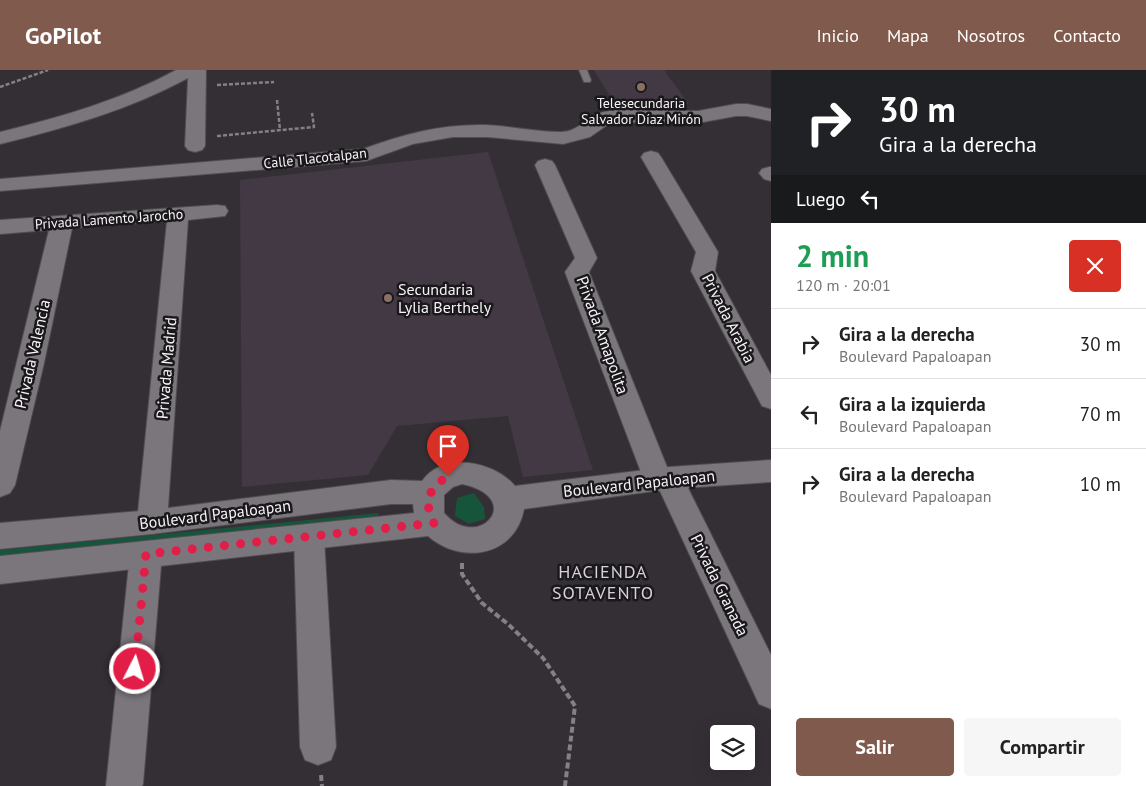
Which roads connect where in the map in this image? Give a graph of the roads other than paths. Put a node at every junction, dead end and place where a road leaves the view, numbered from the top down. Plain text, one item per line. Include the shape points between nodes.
1 (582, 70) edge
2 (194, 75) edge
3 (587, 80) dead end
4 (771, 115) edge
5 (0, 138) edge
6 (195, 142) road end
7 (651, 158) dead end
8 (545, 165) dead end
9 (0, 186) edge
10 (218, 211) dead end
11 (178, 214) junction
12 (62, 222) junction
13 (0, 227) edge
14 (771, 399) edge
15 (771, 471) edge
16 (663, 479) junction
17 (0, 485) edge
18 (430, 493) junction
19 (508, 499) junction
20 (152, 522) junction
21 (434, 523) junction
22 (0, 536) edge
23 (309, 537) junction
24 (146, 554) junction
25 (0, 570) edge
26 (771, 692) edge
27 (318, 747) dead end
28 (124, 784) dead end

1 - 3 lane
2 - 5 street via 49,126
2 - 6 street
4 - 9 street, Calle Tlacotalpan via 736,110 698,117 617,116 604,118 583,133 562,138 453,131 408,139 366,155
7 - 14 street, Privada Arabia via 707,252 702,271
8 - 16 street, Privada Amapolita via 586,258 577,272
10 - 11 street, Privada Lamento Jarocho
11 - 12 street, Privada Lamento Jarocho
11 - 20 street, Privada Madrid
12 - 13 street, Privada Lamento Jarocho
12 - 17 street, Privada Valencia
15 - 16 street, Boulevard Papaloapan
16 - 19 street, Boulevard Papaloapan
16 - 26 street, Privada Granada
18 - 19 street via 448,476 477,474 490,479
18 - 20 street, Boulevard Papaloapan via 391,492
18 - 21 street via 429,513
19 - 21 street via 507,521 489,537 462,540
20 - 22 street, Boulevard Papaloapan
21 - 23 street, Boulevard Papaloapan
23 - 24 street, Boulevard Papaloapan
23 - 27 street
24 - 25 street, Boulevard Papaloapan
24 - 28 street

